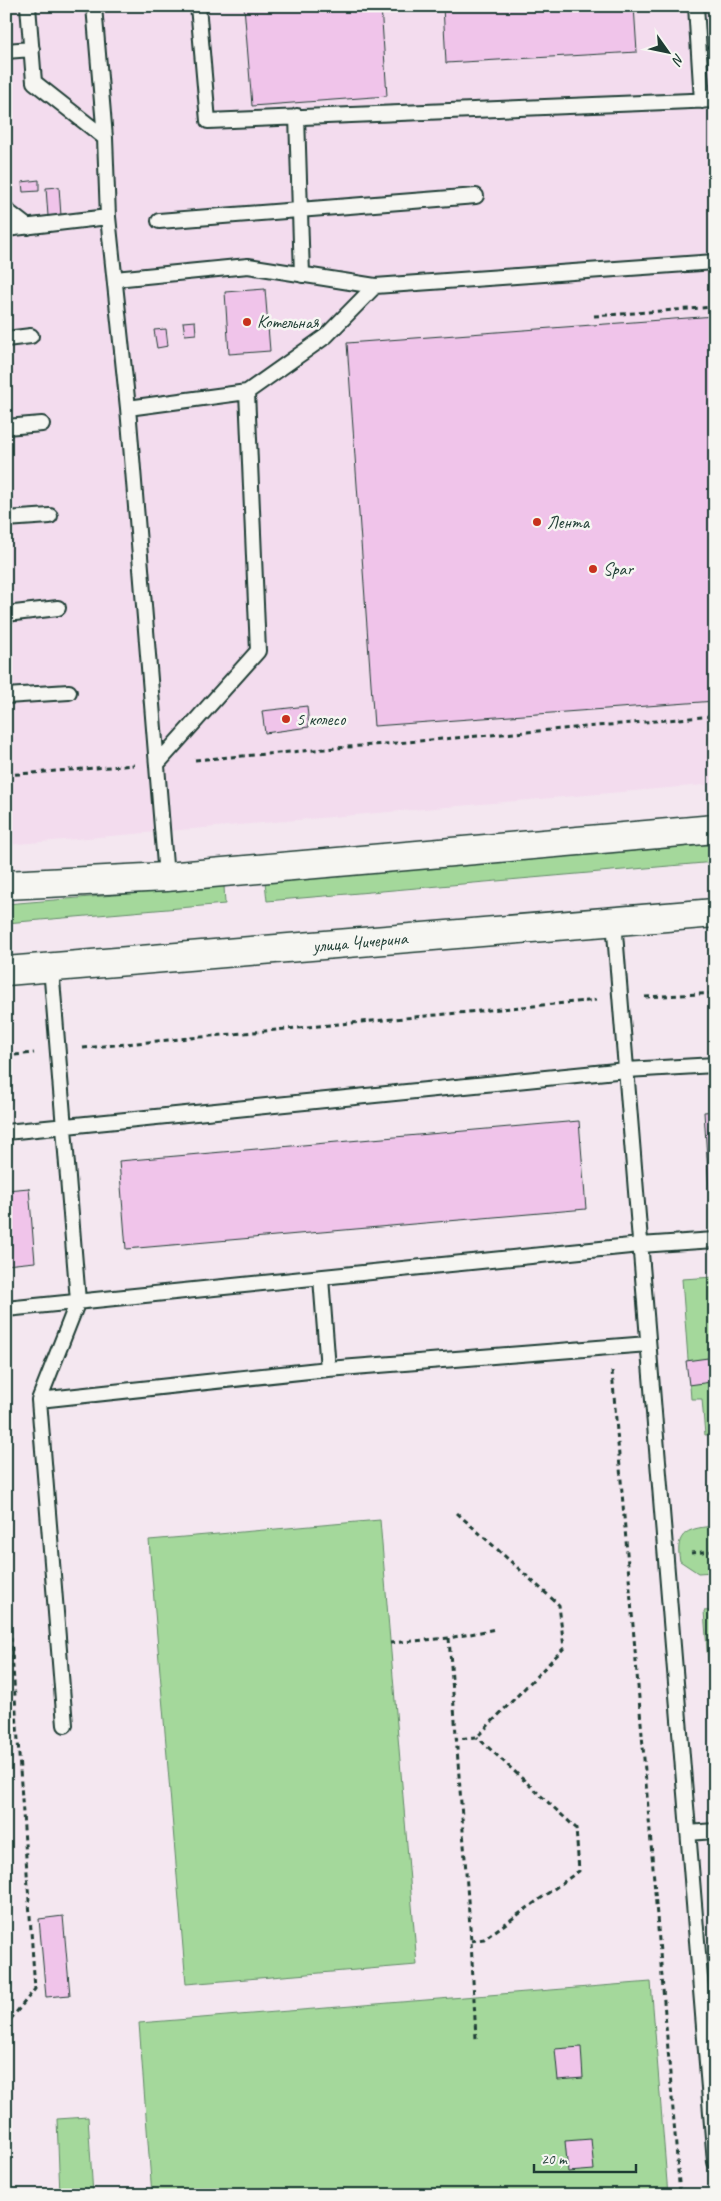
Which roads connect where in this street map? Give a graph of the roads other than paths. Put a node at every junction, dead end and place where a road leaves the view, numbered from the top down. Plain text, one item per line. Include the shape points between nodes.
1 (28, 6) edge
2 (94, 6) edge
3 (198, 6) edge
4 (696, 6) edge
5 (32, 48) junction
6 (6, 51) edge
7 (708, 101) edge
8 (298, 116) junction
9 (105, 138) junction
10 (476, 196) dead end
11 (6, 210) edge
12 (300, 210) junction
13 (108, 217) junction
14 (160, 221) dead end
15 (28, 228) junction
16 (6, 229) edge
17 (715, 262) edge
18 (302, 275) junction
19 (115, 279) junction
20 (375, 286) junction
21 (31, 336) dead end
22 (6, 339) edge
23 (247, 392) junction
24 (128, 408) junction
25 (42, 424) dead end
26 (6, 426) edge
27 (50, 516) dead end
28 (6, 519) edge
29 (58, 608) dead end
30 (6, 614) edge
31 (69, 692) dead end
32 (6, 696) edge
33 (157, 764) junction
34 (715, 829) edge
35 (166, 877) junction
36 (6, 885) edge
37 (715, 913) edge
38 (614, 921) junction
39 (51, 966) junction
40 (6, 971) edge
41 (715, 1065) edge
42 (626, 1070) junction
43 (65, 1127) junction
44 (6, 1132) edge
45 (715, 1240) edge
46 (640, 1244) junction
47 (321, 1278) junction
48 (78, 1301) junction
49 (6, 1309) edge
50 (648, 1344) junction
51 (328, 1369) junction
52 (39, 1400) junction
53 (65, 1725) dead end
54 (715, 1831) edge
55 (688, 1833) junction
56 (710, 2033) edge
57 (715, 2162) edge

1 - 5 lane
2 - 9 lane
3 - 8 lane via 208,121
4 - 7 lane
5 - 6 lane
5 - 9 lane via 34,82
7 - 8 lane
8 - 12 lane
9 - 13 lane
10 - 12 lane
11 - 15 lane
12 - 14 lane
12 - 18 lane
13 - 15 lane
13 - 19 lane
15 - 16 lane
17 - 20 lane
18 - 19 lane via 248,266
18 - 20 lane
19 - 24 lane
20 - 23 lane via 326,336
21 - 22 lane
23 - 24 lane
23 - 33 lane via 258,650
24 - 33 lane
25 - 26 lane
27 - 28 lane
29 - 30 lane
31 - 32 lane
33 - 35 lane
34 - 35 main road
35 - 36 main road
37 - 38 main road, улица Чичерина
38 - 39 main road, улица Чичерина
38 - 42 lane
39 - 40 main road, улица Чичерина
39 - 43 lane
41 - 42 lane
42 - 43 lane
42 - 46 lane
43 - 44 lane
43 - 48 lane
45 - 46 lane
46 - 47 lane
46 - 50 lane
47 - 48 lane
47 - 51 lane
48 - 49 lane
48 - 52 lane
50 - 51 lane
50 - 55 lane
51 - 52 lane
52 - 53 lane
54 - 55 lane
55 - 56 lane
56 - 57 lane

